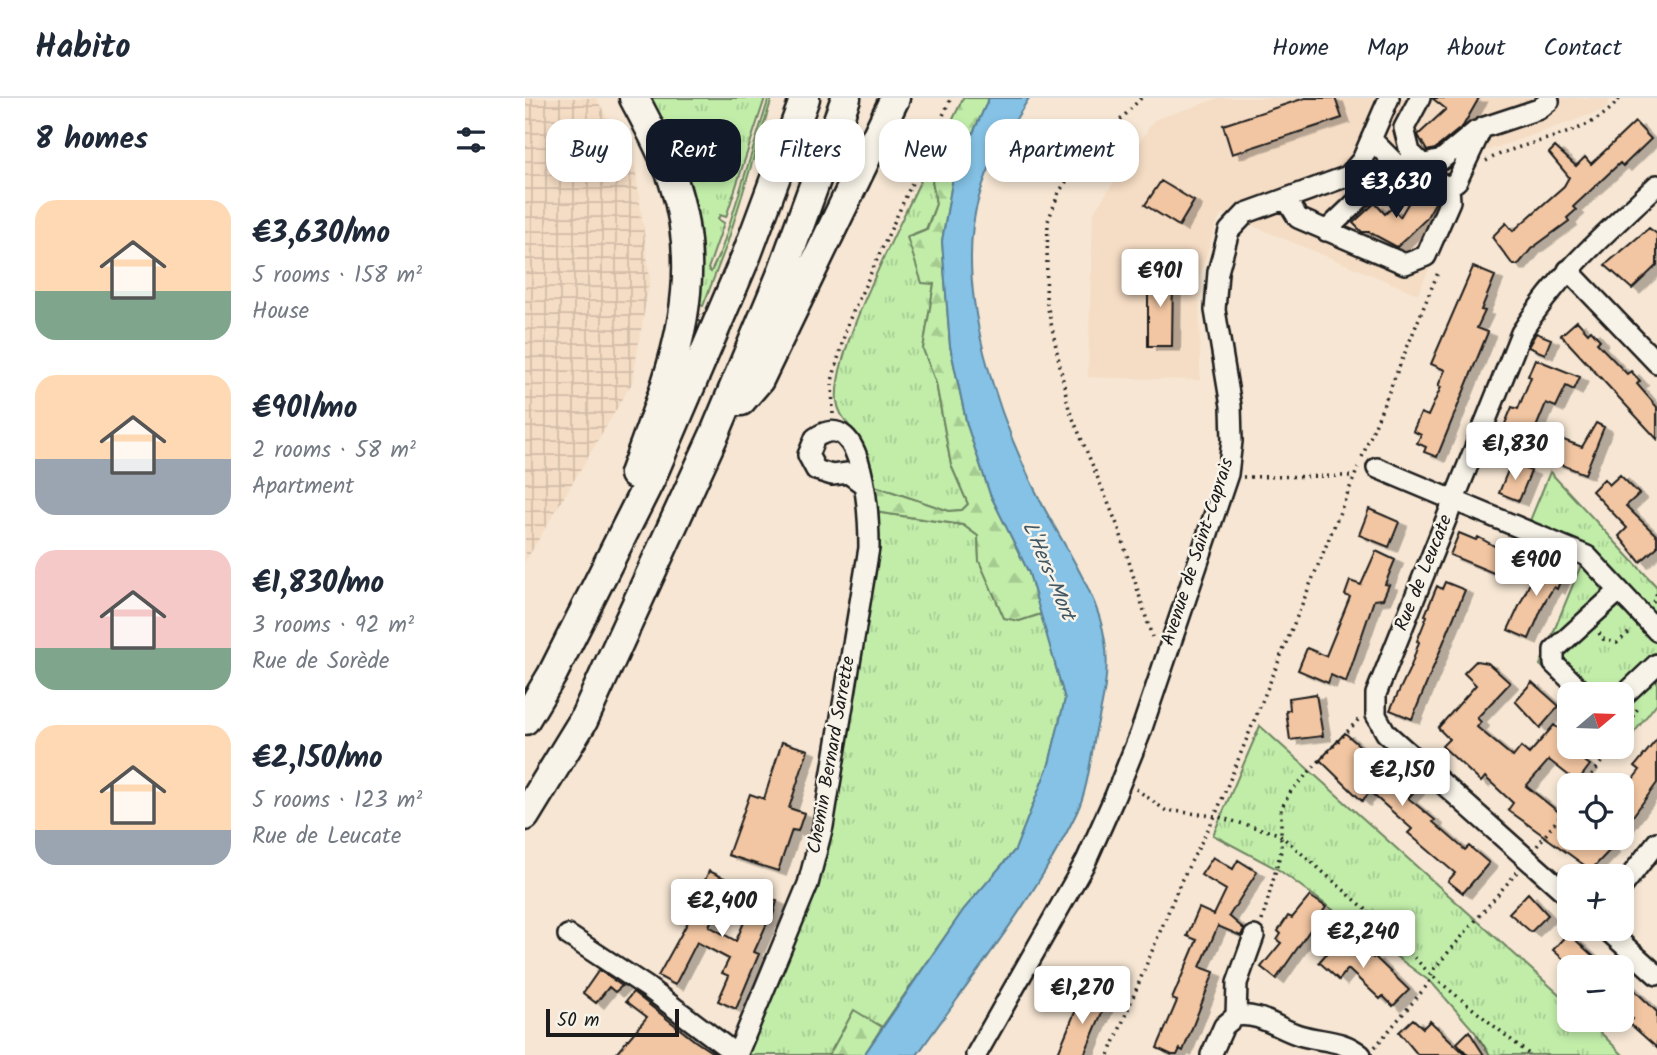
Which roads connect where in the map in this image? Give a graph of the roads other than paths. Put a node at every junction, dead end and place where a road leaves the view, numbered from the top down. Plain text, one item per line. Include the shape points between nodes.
1 (634, 98) edge
2 (805, 98) edge
3 (846, 98) edge
4 (895, 98) edge
5 (1389, 98) edge
6 (1421, 98) edge
7 (1548, 98) edge
8 (1482, 128) junction
9 (1371, 139) junction
10 (1396, 164) junction
11 (1657, 185) edge
12 (1449, 187) junction
13 (1287, 200) junction
14 (1326, 231) junction
15 (1568, 270) junction
16 (1657, 363) edge
17 (715, 433) junction
18 (1377, 468) road end
19 (863, 484) junction
20 (1453, 499) junction
21 (1619, 591) junction
22 (589, 598) junction
23 (1657, 631) edge
24 (1657, 664) edge
25 (1573, 682) edge
26 (1635, 685) edge
27 (525, 720) edge
28 (525, 816) edge
29 (1657, 842) edge
30 (1634, 872) edge
31 (1557, 886) edge
32 (568, 935) dead end
33 (1254, 936) road end
34 (1619, 941) edge
35 (1657, 975) edge
36 (1236, 1016) junction
37 (737, 1055) edge
38 (975, 1055) edge
39 (1211, 1055) edge
40 (1361, 1055) edge

1 - 22 highway via 673,180 688,254 688,292 665,395
2 - 22 highway via 699,371 652,478
3 - 17 highway via 780,278
4 - 17 highway via 759,380
5 - 9 street, Avenue de Saint-Caprais
6 - 8 street via 1404,128 1415,160 1423,165 1433,164
7 - 8 street via 1539,109
8 - 12 street via 1457,181
9 - 10 street
9 - 13 street, Avenue de Saint-Caprais via 1348,176
10 - 12 street
10 - 14 street
11 - 15 street, Rue de Leucate
12 - 14 street via 1450,201 1426,256 1415,262 1405,264
13 - 14 street via 1299,218
13 - 38 street, Avenue de Saint-Caprais via 1246,214 1229,231 1218,272 1215,310 1231,405 1227,474 1140,734 1086,861
15 - 16 street
15 - 20 street, Rue de Leucate via 1521,333
17 - 28 highway via 583,721
18 - 20 street
19 - 19 street, Chemin Bernard Sarrette via 853,446 843,432 835,430 815,438 810,446 811,462 823,474 848,473
19 - 37 street, Chemin Bernard Sarrette via 869,548 823,826 809,884
20 - 21 street via 1587,556
20 - 31 street, Rue de Leucate via 1376,694 1376,715 1386,733
21 - 23 street
21 - 25 street via 1554,650 1555,664
22 - 27 highway
24 - 26 street
29 - 30 street
32 - 37 street
33 - 36 street via 1237,983
34 - 35 street
36 - 39 street via 1224,1026
36 - 40 street via 1251,1015 1302,1036 1338,1042

